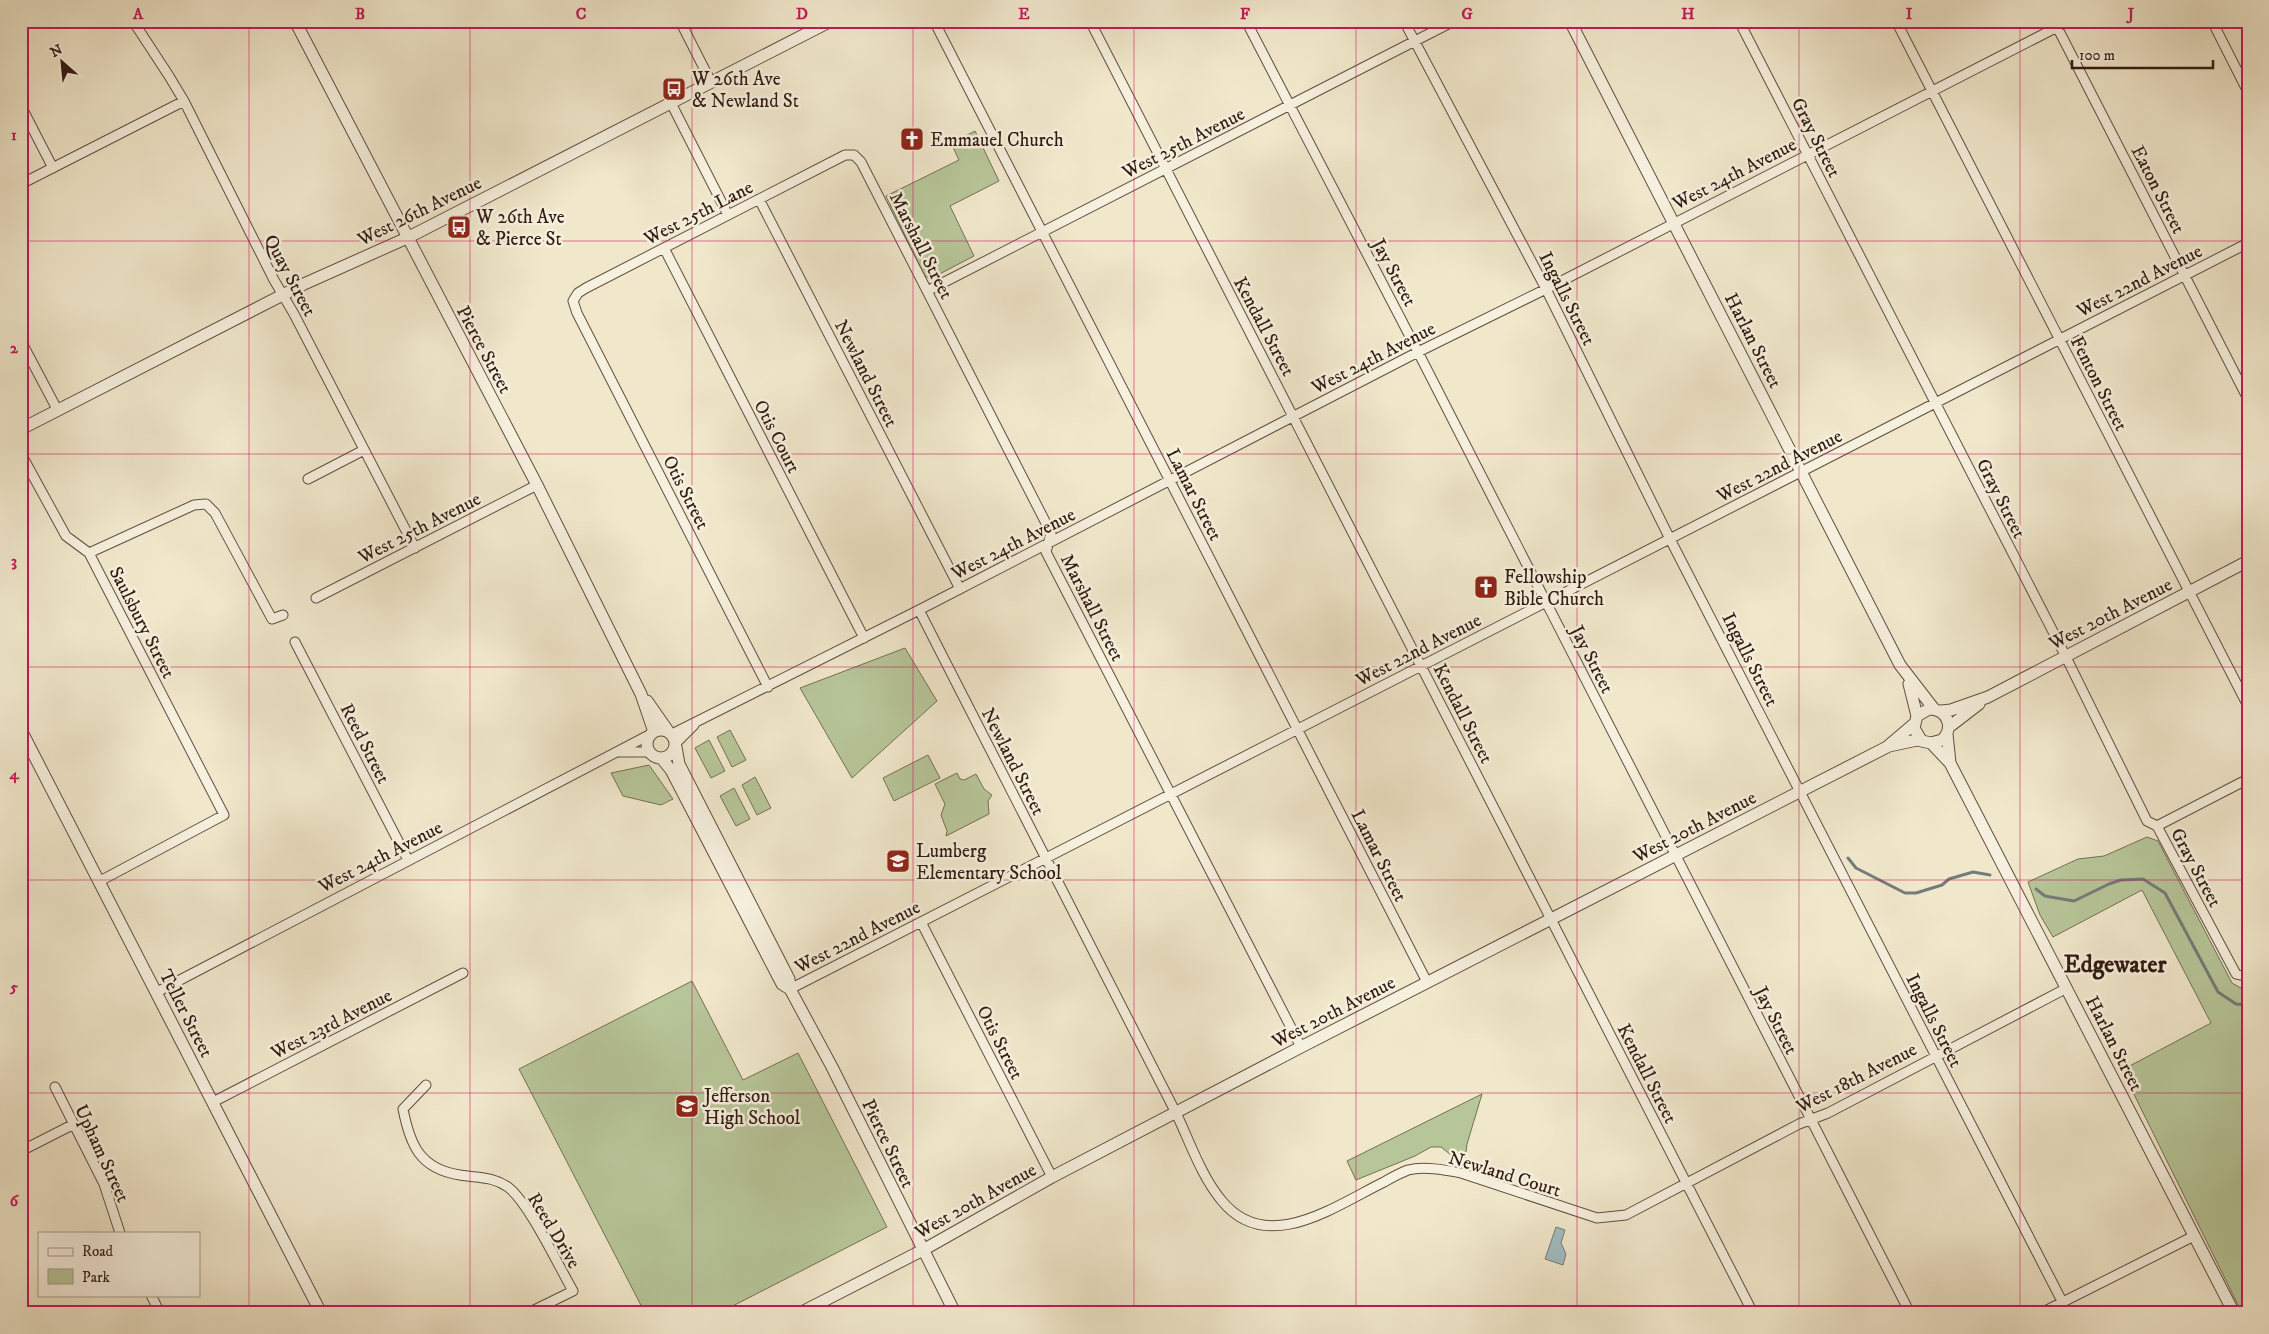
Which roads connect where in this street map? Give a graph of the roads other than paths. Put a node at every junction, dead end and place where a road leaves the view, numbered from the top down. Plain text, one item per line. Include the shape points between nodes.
1 (132, 21) edge
2 (296, 21) edge
3 (680, 21) edge
4 (831, 21) edge
5 (934, 21) edge
6 (1090, 21) edge
7 (1246, 21) edge
8 (1404, 21) edge
9 (1454, 21) edge
10 (1570, 21) edge
11 (1739, 21) edge
12 (1896, 21) edge
13 (2069, 21) edge
14 (2212, 21) edge
15 (2055, 24) edge
16 (1414, 41) junction
17 (711, 82) junction
18 (1932, 92) junction
19 (2248, 92) edge
20 (184, 101) junction
21 (671, 103) junction
22 (21, 106) edge
23 (1289, 106) junction
24 (1808, 154) junction
25 (854, 155) joint
26 (54, 168) junction
27 (1165, 170) junction
28 (21, 184) edge
29 (759, 199) junction
30 (728, 215) junction
31 (1674, 222) junction
32 (1041, 233) junction
33 (407, 238) junction
34 (2248, 243) edge
35 (664, 248) junction
36 (2185, 275) junction
37 (1546, 289) junction
38 (927, 291) junction
39 (283, 295) junction
40 (577, 313) joint
41 (2059, 340) junction
42 (21, 341) edge
43 (1418, 352) junction
44 (2248, 399) edge
45 (1935, 404) junction
46 (58, 411) junction
47 (1294, 416) junction
48 (21, 429) edge
49 (364, 450) junction
50 (21, 454) edge
51 (1801, 471) junction
52 (308, 479) dead end
53 (1171, 481) junction
54 (537, 485) junction
55 (1670, 539) junction
56 (1048, 544) junction
57 (415, 548) junction
58 (89, 553) junction
59 (2248, 561) edge
60 (960, 588) junction
61 (2188, 592) junction
62 (316, 598) dead end
63 (1546, 604) junction
64 (919, 610) junction
65 (283, 615) dead end
66 (864, 638) junction
67 (295, 642) dead end
68 (2065, 655) junction
69 (1422, 666) junction
70 (1906, 675) junction
71 (768, 687) junction
72 (641, 694) junction
73 (1988, 697) junction
74 (2248, 706) edge
75 (1937, 710) junction
76 (1915, 720) junction
77 (1297, 728) junction
78 (21, 730) edge
79 (1948, 731) junction
80 (653, 733) junction
81 (673, 739) junction
82 (1926, 742) junction
83 (1887, 747) junction
84 (32, 751) junction
85 (619, 752) junction
86 (650, 752) junction
87 (21, 757) edge
88 (662, 758) junction
89 (1950, 763) junction
90 (2248, 779) edge
91 (1800, 791) junction
92 (1170, 793) junction
93 (2157, 826) junction
94 (1675, 855) junction
95 (1044, 859) junction
96 (408, 860) junction
97 (100, 880) junction
98 (1550, 919) junction
99 (921, 922) junction
100 (463, 973) dead end
101 (2248, 977) edge
102 (1427, 982) junction
103 (2067, 988) junction
104 (790, 989) junction
105 (157, 992) junction
106 (1301, 1047) junction
107 (1935, 1055) junction
108 (426, 1085) dead end
109 (54, 1087) dead end
110 (213, 1102) junction
111 (1176, 1113) junction
112 (1810, 1120) junction
113 (74, 1124) junction
114 (21, 1151) edge
115 (1052, 1177) junction
116 (1686, 1183) junction
117 (1597, 1218) joint
118 (120, 1232) edge
119 (2194, 1236) junction
120 (923, 1250) junction
121 (152, 1296) edge
122 (2062, 1302) junction
123 (160, 1313) edge
124 (321, 1313) edge
125 (528, 1313) edge
126 (800, 1313) edge
127 (955, 1313) edge
128 (1753, 1313) edge
129 (1910, 1313) edge
130 (2041, 1313) edge
131 (2068, 1313) edge
132 (2234, 1313) edge

1 - 20 street, Quay Street
2 - 33 street, Pierce Street
3 - 17 street
4 - 17 street, West 26th Avenue
5 - 32 street, Lamar Street
6 - 27 street, Kendall Street
7 - 23 street, Jay Street
8 - 16 street, Ingalls Street
9 - 16 street, West 25th Avenue
10 - 31 street, Harlan Street
11 - 24 street, Gray Street
12 - 18 street, Fenton Street
13 - 15 street, West 24th Avenue
14 - 19 street
15 - 18 street, West 24th Avenue
15 - 36 street, Eaton Street
16 - 23 street, West 25th Avenue
16 - 37 street, Ingalls Street
17 - 21 street, West 26th Avenue
18 - 24 street, West 24th Avenue
18 - 41 street, Fenton Street
20 - 26 street
20 - 39 street, Quay Street
21 - 30 street
21 - 33 street, West 26th Avenue
22 - 26 street
23 - 27 street, West 25th Avenue
23 - 43 street, Jay Street
24 - 31 street, West 24th Avenue
24 - 45 street, Gray Street
25 - 29 street, West 25th Lane via 846,155
25 - 38 street, Marshall Street via 861,162
26 - 28 street
27 - 32 street, West 25th Avenue
27 - 47 street, Kendall Street
29 - 30 street, West 25th Lane
29 - 60 street, Newland Street
30 - 35 street, West 25th Lane
31 - 37 street, West 24th Avenue
31 - 51 street, Harlan Street
32 - 38 street, West 25th Avenue
32 - 53 street, Lamar Street
33 - 39 street, West 26th Avenue
33 - 54 street, Pierce Street
34 - 36 street, West 22nd Avenue
35 - 40 street, West 25th Lane via 578,293 573,301
35 - 66 street, Otis Court
36 - 41 street, West 22nd Avenue
36 - 44 street, Eaton Street
37 - 43 street, West 24th Avenue
37 - 55 street, Ingalls Street
38 - 56 street, Marshall Street via 1050,532
39 - 46 street, West 26th Avenue
39 - 49 street, Quay Street
40 - 71 street, Otis Street
41 - 45 street, West 22nd Avenue
41 - 61 street, Fenton Street
42 - 46 street
43 - 47 street, West 24th Avenue
43 - 63 street, Jay Street
45 - 51 street, West 22nd Avenue
45 - 68 street, Gray Street
46 - 48 street, West 26th Avenue
47 - 53 street, West 24th Avenue
47 - 69 street, Kendall Street
49 - 52 street
49 - 57 street, Quay Street
50 - 58 street, Saulsbury Street via 66,536
51 - 55 street, West 22nd Avenue
51 - 70 street, Harlan Street
53 - 56 street, West 24th Avenue
53 - 77 street, Lamar Street
54 - 57 street, West 25th Avenue
54 - 72 street, Pierce Street
55 - 63 street, West 22nd Avenue
55 - 91 street, Ingalls Street
56 - 60 street, West 24th Avenue
56 - 92 street, Marshall Street via 1046,552
57 - 62 street, West 25th Avenue
58 - 65 street via 194,505 206,504 215,513 272,619
58 - 97 street, Saulsbury Street via 224,815
59 - 61 street, West 20th Avenue
60 - 64 street, West 24th Avenue
61 - 68 street, West 20th Avenue
61 - 74 street, Fenton Street
63 - 69 street, West 22nd Avenue
63 - 94 street, Jay Street
64 - 66 street, West 24th Avenue
64 - 95 street, Newland Street
66 - 71 street, West 24th Avenue
67 - 96 street, Reed Street
68 - 73 street, West 20th Avenue
68 - 93 street, Gray Street via 2147,821
69 - 77 street, West 22nd Avenue
69 - 98 street, Kendall Street
70 - 75 street, Harlan Street
70 - 76 street, Harlan Street via 1916,705
71 - 81 street, West 24th Avenue via 684,727
72 - 80 street, Pierce Street
72 - 81 street, Pierce Street
73 - 75 street, West 20th Avenue via 1951,710
73 - 79 street, West 20th Avenue
75 - 76 street via 1924,710
75 - 79 street via 1947,718
76 - 82 street via 1915,733
76 - 83 street, West 20th Avenue
77 - 92 street, West 22nd Avenue
77 - 102 street, Lamar Street
78 - 84 street, Teller Street
79 - 82 street via 1938,742
79 - 89 street, Harlan Street
80 - 81 street
80 - 85 street, West 24th Avenue
80 - 86 street via 647,743
81 - 88 street via 671,755
81 - 104 street, Pierce Street via 679,764 789,980
82 - 83 street, West 20th Avenue
82 - 89 street, Harlan Street
83 - 91 street, West 20th Avenue
84 - 87 street
84 - 97 street, Teller Street
85 - 86 street, West 24th Avenue
85 - 96 street, West 24th Avenue
86 - 88 street
88 - 104 street, Pierce Street via 782,984
89 - 103 street, Harlan Street
90 - 93 street
91 - 94 street, West 20th Avenue
91 - 107 street, Ingalls Street
92 - 95 street, West 22nd Avenue
92 - 106 street, Marshall Street
93 - 101 street, Gray Street via 2236,974
94 - 98 street, West 20th Avenue
94 - 112 street, Jay Street
95 - 99 street, West 22nd Avenue
95 - 111 street, Newland Street
96 - 105 street, West 24th Avenue
97 - 105 street, Teller Street
98 - 102 street, West 20th Avenue
98 - 116 street, Kendall Street
99 - 104 street, West 22nd Avenue
99 - 115 street, Otis Street
100 - 110 street, West 23rd Avenue
102 - 106 street, West 20th Avenue
103 - 107 street, West 18th Avenue
103 - 119 street, Harlan Street
104 - 120 street, Pierce Street
105 - 110 street, Teller Street
106 - 111 street, West 20th Avenue
107 - 112 street, West 18th Avenue
107 - 122 street, Ingalls Street
108 - 125 street, Reed Drive via 403,1109 408,1136 426,1164 459,1175 488,1177 508,1187 523,1203 572,1291
109 - 113 street, Upham Street
110 - 124 street, Teller Street
111 - 115 street, West 20th Avenue
111 - 117 street, Newland Court via 1206,1176 1222,1201 1239,1217 1258,1226 1304,1222 1408,1170 1438,1169 1461,1173
112 - 116 street, West 18th Avenue
112 - 129 street, Jay Street
113 - 114 street
113 - 118 street, Upham Street via 104,1184
115 - 120 street, West 20th Avenue
116 - 117 street, West 18th Avenue via 1626,1215
116 - 128 street, Kendall Street
119 - 122 street
119 - 132 street, Harlan Street
120 - 126 street, West 20th Avenue
120 - 127 street, Pierce Street
121 - 123 street
122 - 130 street
122 - 131 street, Ingalls Street

